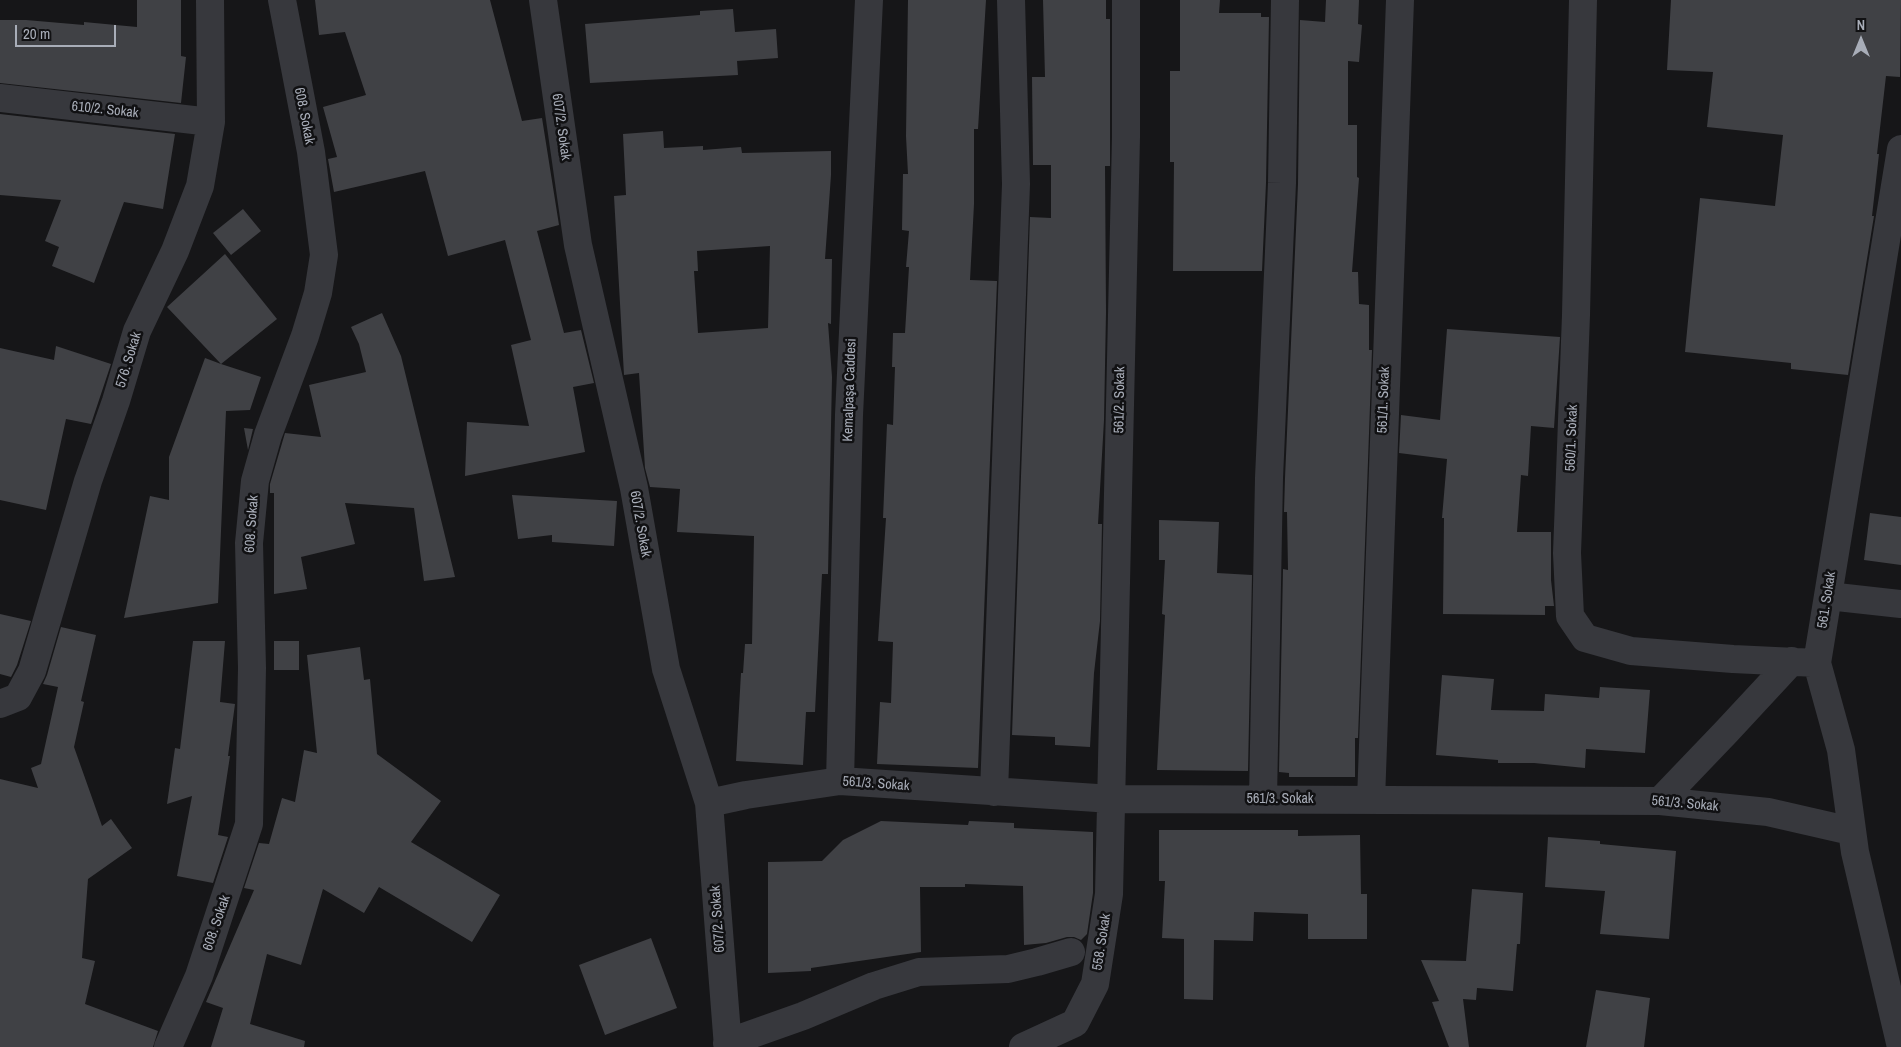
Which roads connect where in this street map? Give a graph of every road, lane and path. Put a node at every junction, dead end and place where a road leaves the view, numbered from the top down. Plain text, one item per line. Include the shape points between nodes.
1 (210, 0) edge
2 (282, 0) edge
3 (543, 0) edge
4 (869, 0) edge
5 (1011, 0) edge
6 (1126, 0) edge
7 (1285, 0) edge
8 (1400, 0) edge
9 (1583, 0) edge
10 (0, 98) edge
11 (211, 122) junction
12 (1901, 150) edge
13 (1828, 596) junction
14 (1901, 604) edge
15 (1804, 662) junction
16 (0, 704) edge
17 (840, 781) junction
18 (994, 792) junction
19 (1112, 799) junction
20 (1263, 799) junction
21 (1371, 800) junction
22 (1660, 801) junction
23 (709, 803) junction
24 (1852, 831) junction
25 (1070, 952) dead end
26 (728, 1045) edge
27 (168, 1047) edge
28 (1023, 1047) edge
29 (1901, 1047) edge

1 - 11 street, 576. Sokak
2 - 27 street, 608. Sokak via 311,152 324,255 318,293 305,336 268,435 255,481 248,543 252,668 249,824 200,976
3 - 23 street, 607/2. Sokak via 578,245 634,488 666,669
4 - 17 street, Kemalpaşa Caddesi via 849,415
5 - 18 street via 1016,184
6 - 19 street, 561/2. Sokak
7 - 20 street via 1282,183 1269,478
8 - 21 street, 561/1. Sokak
9 - 15 street, 560/1. Sokak via 1568,554 1570,616 1585,638 1631,651
10 - 11 street, 610/2. Sokak
11 - 16 street, 576. Sokak via 200,186 175,251 137,331 88,481 32,672 18,697
12 - 13 street, 561. Sokak
13 - 14 street
13 - 15 street, 561. Sokak
15 - 22 street via 1728,731
15 - 24 street, 561. Sokak via 1841,750
17 - 18 street, 561/3. Sokak
17 - 23 street, 561/3. Sokak via 746,794
18 - 19 street, 561/3. Sokak
19 - 20 street, 561/3. Sokak
19 - 28 street, 558. Sokak via 1110,894 1095,984 1075,1023
20 - 21 street, 561/3. Sokak
21 - 22 street, 561/3. Sokak
22 - 24 street, 561/3. Sokak via 1768,812
23 - 26 street, 607/2. Sokak
24 - 29 street, 561. Sokak
25 - 26 street via 1008,968 919,972 874,986

